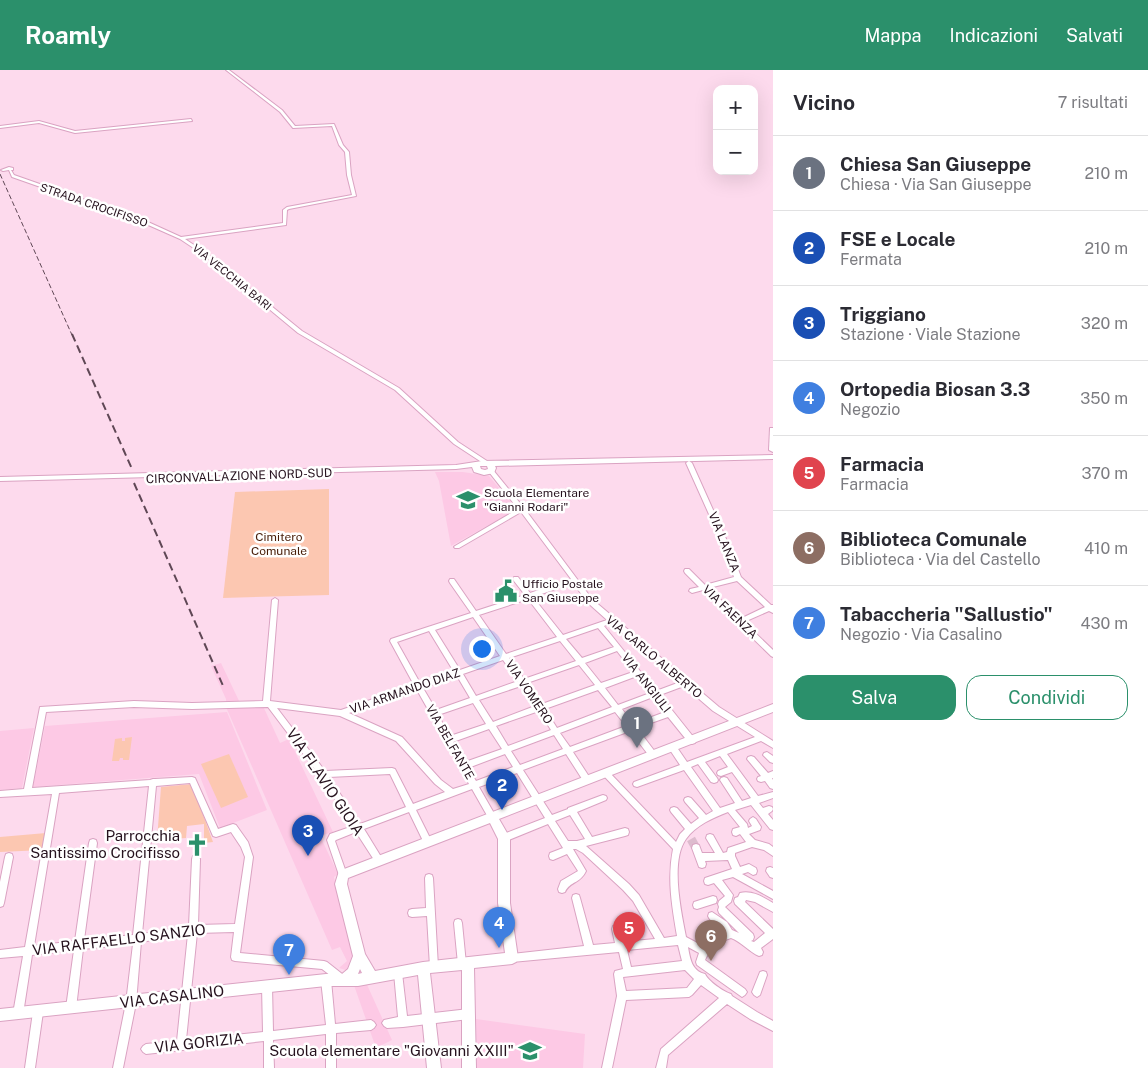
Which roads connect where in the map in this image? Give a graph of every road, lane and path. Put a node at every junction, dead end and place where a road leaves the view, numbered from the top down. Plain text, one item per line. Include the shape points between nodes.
1 (227, 70) edge
2 (191, 120) dead end
3 (0, 127) edge
4 (6, 169) edge
5 (181, 238) junction
6 (773, 430) edge
7 (773, 450) edge
8 (773, 457) edge
9 (732, 458) junction
10 (689, 463) junction
11 (484, 468) junction
12 (0, 480) edge
13 (522, 509) junction
14 (457, 546) dead end
15 (687, 571) dead end
16 (738, 578) junction
17 (516, 579) dead end
18 (452, 581) dead end
19 (573, 581) junction
20 (705, 588) junction
21 (692, 591) dead end
22 (530, 596) junction
23 (275, 600) dead end
24 (772, 608) edge
25 (475, 614) junction
26 (611, 622) junction
27 (739, 622) junction
28 (600, 625) junction
29 (431, 629) junction
30 (562, 638) junction
31 (619, 648) junction
32 (773, 653) edge
33 (505, 657) junction
34 (580, 662) junction
35 (457, 673) junction
36 (638, 673) junction
37 (522, 681) junction
38 (684, 683) junction
39 (418, 686) junction
40 (600, 687) junction
41 (655, 694) junction
42 (474, 699) junction
43 (268, 704) junction
44 (773, 708) edge
45 (541, 709) junction
46 (617, 709) junction
47 (340, 713) junction
48 (670, 713) junction
49 (433, 714) junction
50 (735, 723) junction
51 (491, 727) junction
52 (631, 727) junction
53 (556, 731) junction
54 (761, 738) junction
55 (449, 740) junction
56 (692, 741) junction
57 (773, 745) edge
58 (673, 748) junction
59 (506, 750) junction
60 (568, 750) junction
61 (722, 753) junction
62 (653, 755) junction
63 (751, 759) dead end
64 (701, 762) junction
65 (464, 766) junction
66 (687, 766) junction
67 (517, 768) junction
68 (734, 768) junction
69 (323, 774) junction
70 (606, 774) junction
71 (767, 777) edge
72 (587, 780) junction
73 (714, 780) dead end
74 (153, 782) junction
75 (474, 784) junction
76 (637, 784) dead end
77 (773, 786) edge
78 (56, 790) junction
79 (27, 792) junction
80 (452, 793) junction
81 (0, 794) edge
82 (773, 796) edge
83 (603, 798) dead end
84 (537, 800) junction
85 (688, 800) dead end
86 (755, 800) junction
87 (740, 805) junction
88 (412, 808) junction
89 (730, 809) junction
90 (571, 810) junction
91 (674, 810) dead end
92 (719, 813) junction
93 (492, 817) junction
94 (548, 819) junction
95 (705, 819) junction
96 (753, 821) dead end
97 (773, 826) edge
98 (356, 829) junction
99 (743, 831) junction
100 (625, 832) dead end
101 (689, 833) junction
102 (504, 838) junction
103 (710, 838) dead end
104 (590, 841) junction
105 (428, 842) junction
106 (93, 843) dead end
107 (752, 843) junction
108 (577, 845) junction
109 (567, 848) junction
110 (677, 848) junction
111 (773, 852) edge
112 (553, 856) dead end
113 (721, 856) junction
114 (731, 856) junction
115 (9, 857) dead end
116 (699, 857) dead end
117 (196, 859) dead end
118 (379, 860) junction
119 (753, 871) dead end
120 (3, 872) edge
121 (735, 872) junction
122 (343, 875) junction
123 (429, 878) dead end
124 (562, 889) dead end
125 (773, 895) edge
126 (576, 898) dead end
127 (713, 900) dead end
128 (0, 903) edge
129 (696, 904) dead end
130 (773, 908) edge
131 (431, 912) junction
132 (412, 913) dead end
133 (712, 916) dead end
134 (458, 923) dead end
135 (239, 928) junction
136 (193, 929) junction
137 (616, 929) dead end
138 (729, 933) junction
139 (773, 934) edge
140 (750, 937) dead end
141 (137, 939) junction
142 (683, 940) junction
143 (662, 942) junction
144 (79, 945) junction
145 (621, 948) junction
146 (28, 950) junction
147 (590, 951) junction
148 (704, 951) junction
149 (0, 954) edge
150 (359, 956) junction
151 (512, 958) junction
152 (465, 964) junction
153 (687, 965) junction
154 (429, 968) junction
155 (628, 972) junction
156 (702, 972) junction
157 (398, 973) junction
158 (763, 975) dead end
159 (372, 977) junction
160 (326, 980) junction
161 (344, 981) junction
162 (267, 986) junction
163 (742, 992) dead end
164 (757, 992) dead end
165 (187, 995) junction
166 (622, 996) junction
167 (728, 997) junction
168 (131, 1003) junction
169 (71, 1008) junction
170 (38, 1012) junction
171 (18, 1014) junction
172 (470, 1014) junction
173 (0, 1015) edge
174 (429, 1019) junction
175 (403, 1022) junction
176 (387, 1023) dead end
177 (371, 1025) dead end
178 (773, 1026) edge
179 (331, 1028) junction
180 (268, 1035) junction
181 (181, 1046) junction
182 (146, 1049) dead end
183 (30, 1068) edge
184 (118, 1068) edge
185 (270, 1068) edge
186 (331, 1068) edge
187 (434, 1068) edge
188 (466, 1068) edge
189 (606, 1068) edge
190 (660, 1068) edge

1 - 5 street, VIA VECCHIA BARI via 281,111 294,127 333,125 347,152 354,197 288,208 284,212 286,223 283,224
2 - 3 street via 75,132 39,122
4 - 5 street, STRADA CROCIFISSO via 68,197 147,223
5 - 11 street, VIA VECCHIA BARI via 300,332 397,389
6 - 7 main road
8 - 9 street, CIRCONVALLAZIONE NORD-SUD
9 - 10 main road, CIRCONVALLAZIONE NORD-SUD
9 - 11 main road, CIRCONVALLAZIONE NORD-SUD
10 - 11 main road, CIRCONVALLAZIONE NORD-SUD
10 - 16 street, VIA LANZA
11 - 12 main road, CIRCONVALLAZIONE NORD-SUD
11 - 13 street, VIA CARLO ALBERTO
13 - 14 street
13 - 19 street, VIA CARLO ALBERTO
15 - 20 street, VIA FAENZA
16 - 20 street
16 - 24 street, VIA LANZA
17 - 22 street
18 - 25 street, VIA VOMERO
19 - 22 street
19 - 26 street, VIA CARLO ALBERTO
20 - 21 street
20 - 27 street, VIA FAENZA
22 - 25 street
22 - 30 street
23 - 43 street
24 - 27 street
25 - 29 street
25 - 33 street, VIA VOMERO
26 - 28 street, VIA ARMANDO DIAZ
26 - 38 street, VIA CARLO ALBERTO
27 - 32 street, VIA FAENZA
28 - 30 street, VIA ARMANDO DIAZ
28 - 31 street, VIA ANGIULI
29 - 35 street
29 - 39 street, VIA BELFANTE via 393,641
30 - 33 street, VIA ARMANDO DIAZ
30 - 34 street
31 - 34 street
31 - 36 street, VIA ANGIULI
33 - 35 street, VIA ARMANDO DIAZ
33 - 37 street, VIA VOMERO
34 - 37 street
34 - 40 street
35 - 39 street, VIA ARMANDO DIAZ
35 - 42 street
36 - 40 street
36 - 41 street, VIA ANGIULI
37 - 42 street
37 - 45 street, VIA VOMERO
38 - 41 street
38 - 50 street, VIA CARLO ALBERTO
39 - 47 street, VIA ARMANDO DIAZ
39 - 49 street, VIA BELFANTE
40 - 45 street
40 - 46 street
41 - 46 street
41 - 48 street, VIA ANGIULI
42 - 49 street
42 - 51 street
43 - 47 street
43 - 69 street, VIA FLAVIO GIOIA
43 - 79 street via 134,704 43,709
44 - 50 main road
45 - 51 street
45 - 53 street, VIA VOMERO
46 - 52 street
46 - 53 street
47 - 80 street via 399,739
48 - 52 street
48 - 56 street, VIA ANGIULI
49 - 55 street, VIA BELFANTE
50 - 54 street, VIA CARLO ALBERTO
50 - 56 main road
51 - 55 street
51 - 59 street
52 - 60 street
52 - 62 street
53 - 59 street
53 - 60 street, VIA VOMERO
54 - 57 street, VIA CARLO ALBERTO
54 - 61 street
55 - 65 street, VIA BELFANTE
56 - 58 main road
58 - 62 main road
58 - 66 street
59 - 65 street
59 - 67 street
60 - 67 street
60 - 72 street, VIA VOMERO
61 - 64 street
61 - 68 street
62 - 70 main road
63 - 71 street
64 - 66 street
64 - 73 street
65 - 75 street, VIA BELFANTE
66 - 76 street
66 - 92 street
67 - 75 street
67 - 84 street
68 - 86 street
68 - 87 street via 723,777
69 - 88 street via 392,772
69 - 98 street, VIA FLAVIO GIOIA
70 - 72 main road
70 - 110 street
71 - 77 street
72 - 84 main road
74 - 78 street
74 - 135 street via 192,780 216,833 233,828 245,846 250,860
74 - 141 street
75 - 80 street
75 - 93 street, VIA BELFANTE
78 - 79 street
78 - 146 street
79 - 81 street
80 - 88 street
82 - 86 street
83 - 90 street
84 - 93 main road
84 - 94 street
85 - 95 street
86 - 87 street
86 - 97 street via 766,811
87 - 89 street
88 - 98 street
88 - 105 street
89 - 92 street
89 - 99 street via 744,827
90 - 94 street
90 - 104 street
91 - 101 street
92 - 95 street
93 - 102 main road
93 - 105 main road
94 - 102 street
94 - 109 street
95 - 101 street
96 - 99 street via 757,827
98 - 118 street, VIA FLAVIO GIOIA
98 - 122 street via 331,840
99 - 107 street
100 - 104 street
101 - 110 street
102 - 151 main road via 504,910
103 - 113 street
104 - 108 street
105 - 118 main road
106 - 144 street
107 - 111 street
107 - 114 street via 731,851
108 - 109 street
108 - 143 street via 611,872 636,898
109 - 112 street
109 - 124 street via 582,873
110 - 142 street via 675,904
113 - 114 street
113 - 116 street
114 - 121 street
115 - 120 street
117 - 136 street
118 - 122 main road
119 - 121 street via 749,868
120 - 128 street
121 - 125 street
121 - 140 street via 712,880
122 - 150 main road via 341,884
123 - 131 street
126 - 147 street
127 - 129 street
130 - 139 street via 756,898 744,896 740,902
131 - 132 street
131 - 154 street
133 - 138 street
134 - 152 street
135 - 136 street, VIA RAFFAELLO SANZIO
135 - 161 street via 235,957 324,965
136 - 141 street, VIA RAFFAELLO SANZIO
136 - 165 street
137 - 145 street
138 - 139 street via 756,950
138 - 148 street
141 - 144 street, VIA RAFFAELLO SANZIO
141 - 168 street
142 - 143 street
142 - 148 street
142 - 153 street
143 - 145 street
144 - 146 street, VIA RAFFAELLO SANZIO
144 - 169 street
145 - 147 street
145 - 155 street
146 - 149 street, VIA RAFFAELLO SANZIO
146 - 171 street
147 - 151 street
148 - 156 street via 700,962
150 - 159 main road
150 - 161 main road via 352,973
151 - 152 street
152 - 154 street
152 - 172 main road
153 - 155 street
153 - 156 street
154 - 157 street
154 - 174 main road
155 - 166 street via 618,974
156 - 163 street
156 - 166 street via 689,992
156 - 167 street
157 - 159 street
157 - 175 street
158 - 164 street
159 - 161 street
160 - 161 main road, VIA CASALINO
160 - 162 main road, VIA CASALINO
160 - 179 street
162 - 165 main road, VIA CASALINO
162 - 180 street
165 - 168 main road, VIA CASALINO
165 - 181 street
166 - 189 street
167 - 178 street
167 - 190 street via 664,1052
168 - 169 main road, VIA CASALINO
168 - 184 street
169 - 170 main road, VIA CASALINO
170 - 171 main road, VIA CASALINO
170 - 183 street
171 - 173 main road, VIA CASALINO
172 - 174 street
172 - 188 main road
174 - 175 street
174 - 187 main road
175 - 176 street
177 - 179 street, VIA GORIZIA
179 - 180 street, VIA GORIZIA
179 - 186 street
180 - 181 street, VIA GORIZIA
180 - 185 street
181 - 182 street, VIA GORIZIA

